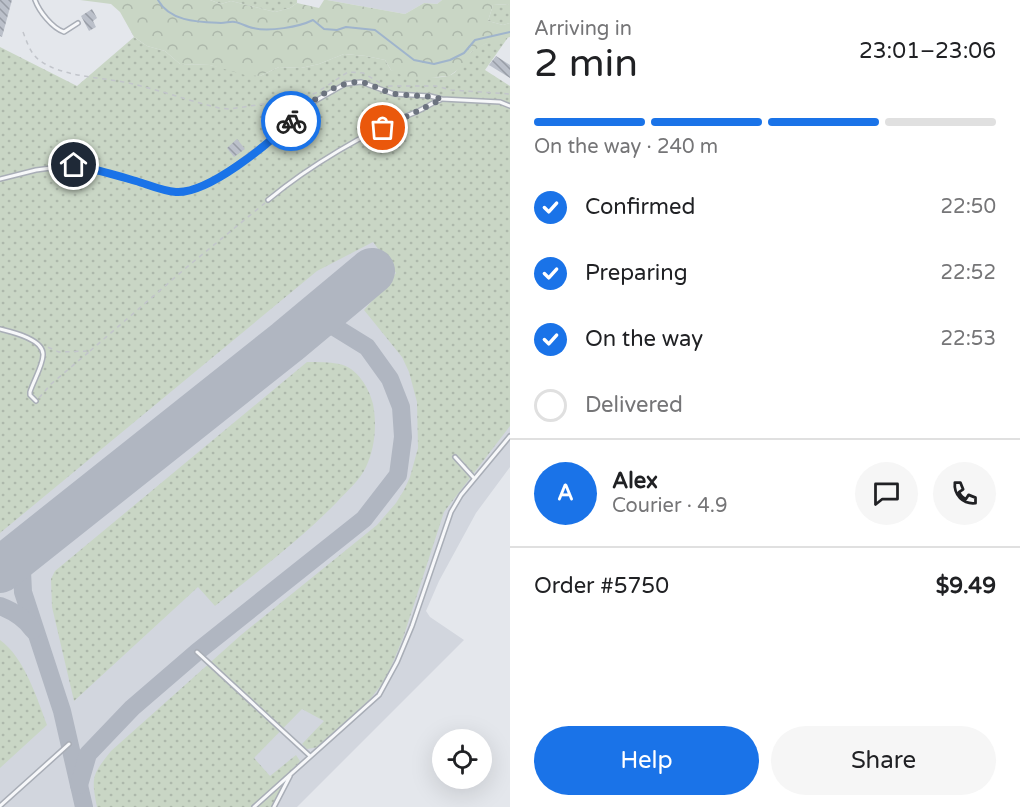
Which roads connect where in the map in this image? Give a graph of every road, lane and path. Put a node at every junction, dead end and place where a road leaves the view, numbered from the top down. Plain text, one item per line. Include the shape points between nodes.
1 (34, 0) edge
2 (78, 23) dead end
3 (23, 32) dead end
4 (510, 94) edge
5 (442, 99) junction
6 (510, 106) edge
7 (0, 179) edge
8 (268, 200) joint
9 (0, 329) edge
10 (33, 340) junction
11 (90, 351) junction
12 (36, 401) joint
13 (510, 436) edge
14 (455, 457) dead end
15 (474, 478) junction
16 (197, 652) dead end
17 (69, 744) dead end
18 (310, 756) junction
19 (291, 775) junction
20 (0, 806) edge
21 (254, 807) edge
22 (274, 807) edge

1 - 2 lane via 60,31
3 - 4 path via 30,51 50,66 135,84 219,108 296,99 316,93 348,72 363,73 385,86 436,86
5 - 6 lane
5 - 7 lane via 394,94 361,82 345,84 303,108 272,139 222,176 190,191 160,189 74,165
5 - 8 lane via 342,150
8 - 11 path
9 - 10 lane
10 - 11 path via 59,352
10 - 12 lane via 42,348 43,355 30,392
11 - 12 path
13 - 15 lane
14 - 15 lane
15 - 18 lane via 451,512 412,626 388,680 379,695
16 - 18 lane
17 - 20 lane
18 - 19 lane
19 - 21 lane
19 - 22 lane

